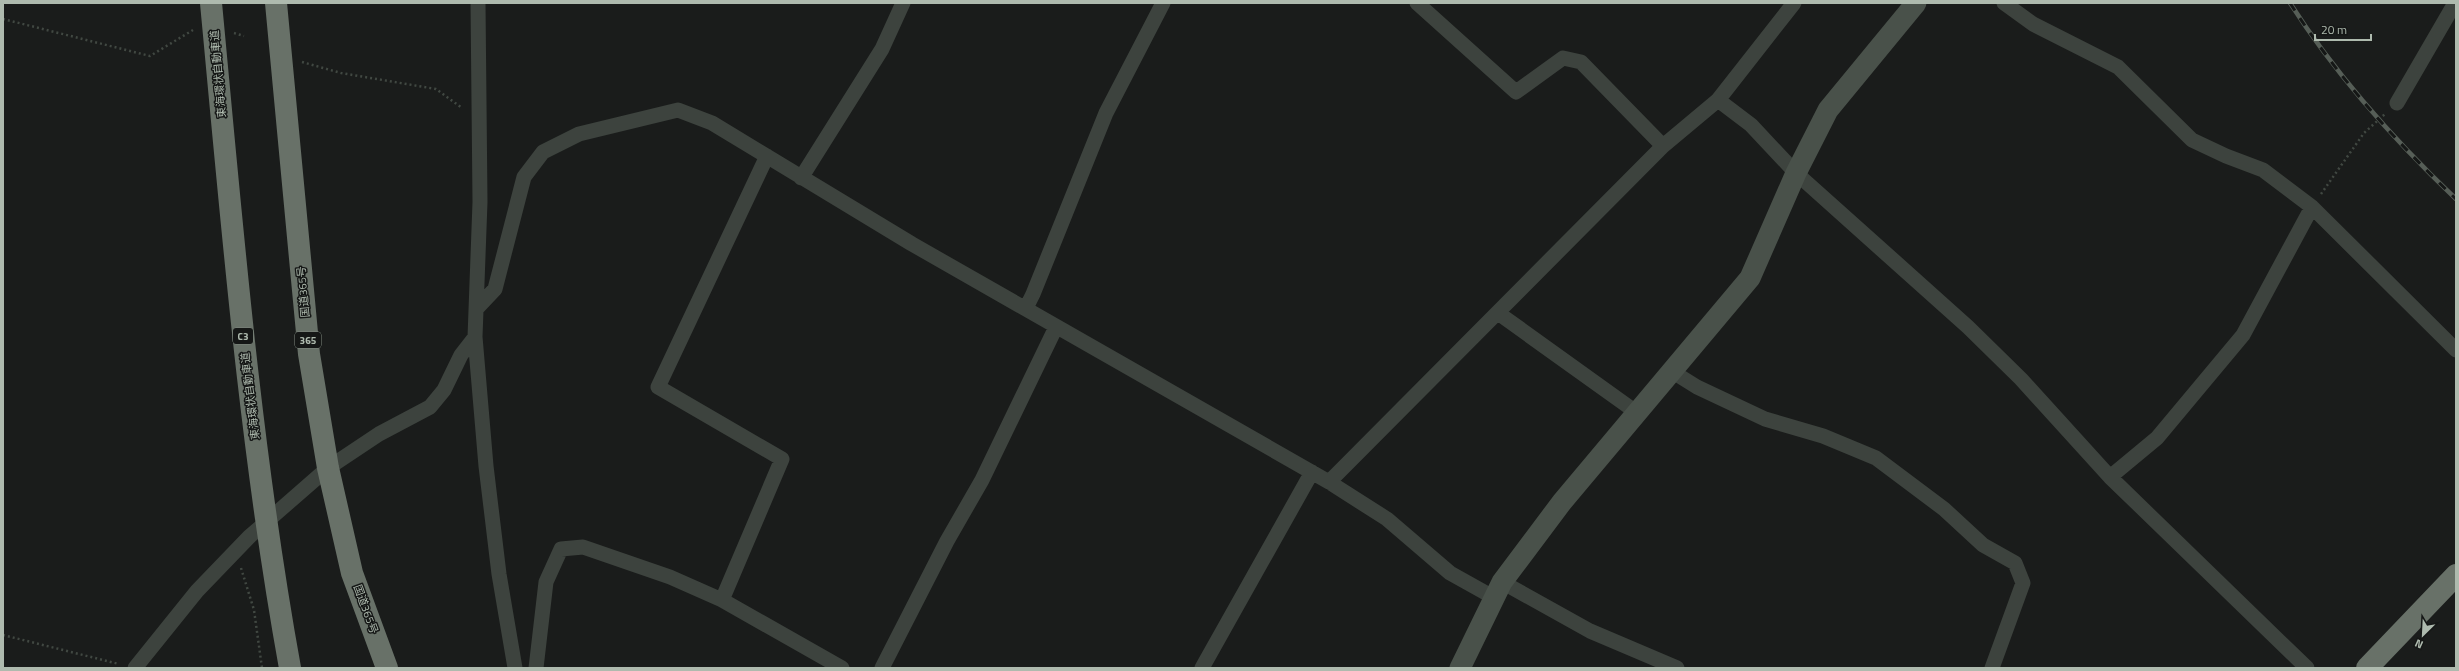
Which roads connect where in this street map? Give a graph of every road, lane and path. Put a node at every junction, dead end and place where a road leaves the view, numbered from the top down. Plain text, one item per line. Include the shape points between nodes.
1 (211, 3) edge
2 (276, 3) edge
3 (478, 3) edge
4 (903, 3) edge
5 (1163, 3) edge
6 (1417, 3) edge
7 (1794, 3) edge
8 (1916, 3) edge
9 (2004, 3) edge
10 (2455, 3) edge
11 (3, 19) edge
12 (196, 29) dead end
13 (231, 32) dead end
14 (244, 36) dead end
15 (302, 62) dead end
16 (1718, 100) junction
17 (2396, 103) dead end
18 (462, 115) dead end
19 (2379, 120) dead end
20 (1663, 146) junction
21 (766, 156) junction
22 (1796, 173) junction
23 (801, 178) junction
24 (2312, 207) junction
25 (478, 307) junction
26 (1026, 308) junction
27 (1498, 313) junction
28 (1056, 327) junction
29 (476, 337) junction
30 (2456, 350) edge
31 (1672, 372) junction
32 (1636, 412) junction
33 (328, 468) junction
34 (1312, 472) junction
35 (2110, 477) junction
36 (1329, 482) junction
37 (233, 553) junction
38 (2456, 575) edge
39 (1498, 590) junction
40 (722, 600) junction
41 (3, 635) edge
42 (130, 667) edge
43 (262, 668) edge
44 (290, 668) edge
45 (388, 668) edge
46 (515, 668) edge
47 (536, 668) edge
48 (842, 668) edge
49 (882, 668) edge
50 (1202, 668) edge
51 (1460, 668) edge
52 (1677, 668) edge
53 (1992, 668) edge
54 (2307, 668) edge
55 (2367, 668) edge

1 - 44 highway, 東海環状自動車道 / C3, bridge via 239,308 258,471
2 - 33 highway, 国道365号 / 365 via 309,354
3 - 25 street
4 - 23 street via 882,49
5 - 26 street via 1106,113
6 - 20 street via 1516,92 1563,58 1581,62
7 - 16 street
8 - 22 street via 1828,110
9 - 24 street via 2033,24 2118,67 2192,140 2263,170
10 - 17 street
11 - 12 path via 150,56
13 - 14 path
15 - 18 path via 341,73 436,89 462,108
16 - 20 street
16 - 22 street via 1751,124
19 - 24 path via 2364,133
20 - 27 street
21 - 23 street
21 - 25 street via 712,123 678,110 579,134 542,152 524,177 495,289
21 - 40 street via 658,387 782,459
22 - 31 street via 1750,278
22 - 35 street via 1968,327 2021,379
23 - 26 street
24 - 30 street
24 - 35 street via 2243,335 2157,438
25 - 29 street
26 - 28 street
27 - 32 street
27 - 36 street via 1344,464
28 - 34 street
28 - 49 street via 982,480 947,541
29 - 33 street via 461,354 444,390 430,407 379,434
29 - 46 street via 486,466 499,574
31 - 32 street
31 - 53 street via 1697,387 1765,419 1823,436 1876,458 1944,509 1983,545 2015,563 2023,583
32 - 39 street via 1562,502
33 - 37 street
33 - 45 highway, 国道365号 / 365 via 352,573
34 - 36 street
34 - 50 street
35 - 54 street
36 - 39 street via 1387,519 1450,573
37 - 42 street
37 - 43 path via 245,577 254,610
38 - 55 highway
39 - 51 street
39 - 52 street
40 - 47 street via 670,577 582,547 561,549 546,582
40 - 48 street
41 - 42 path

